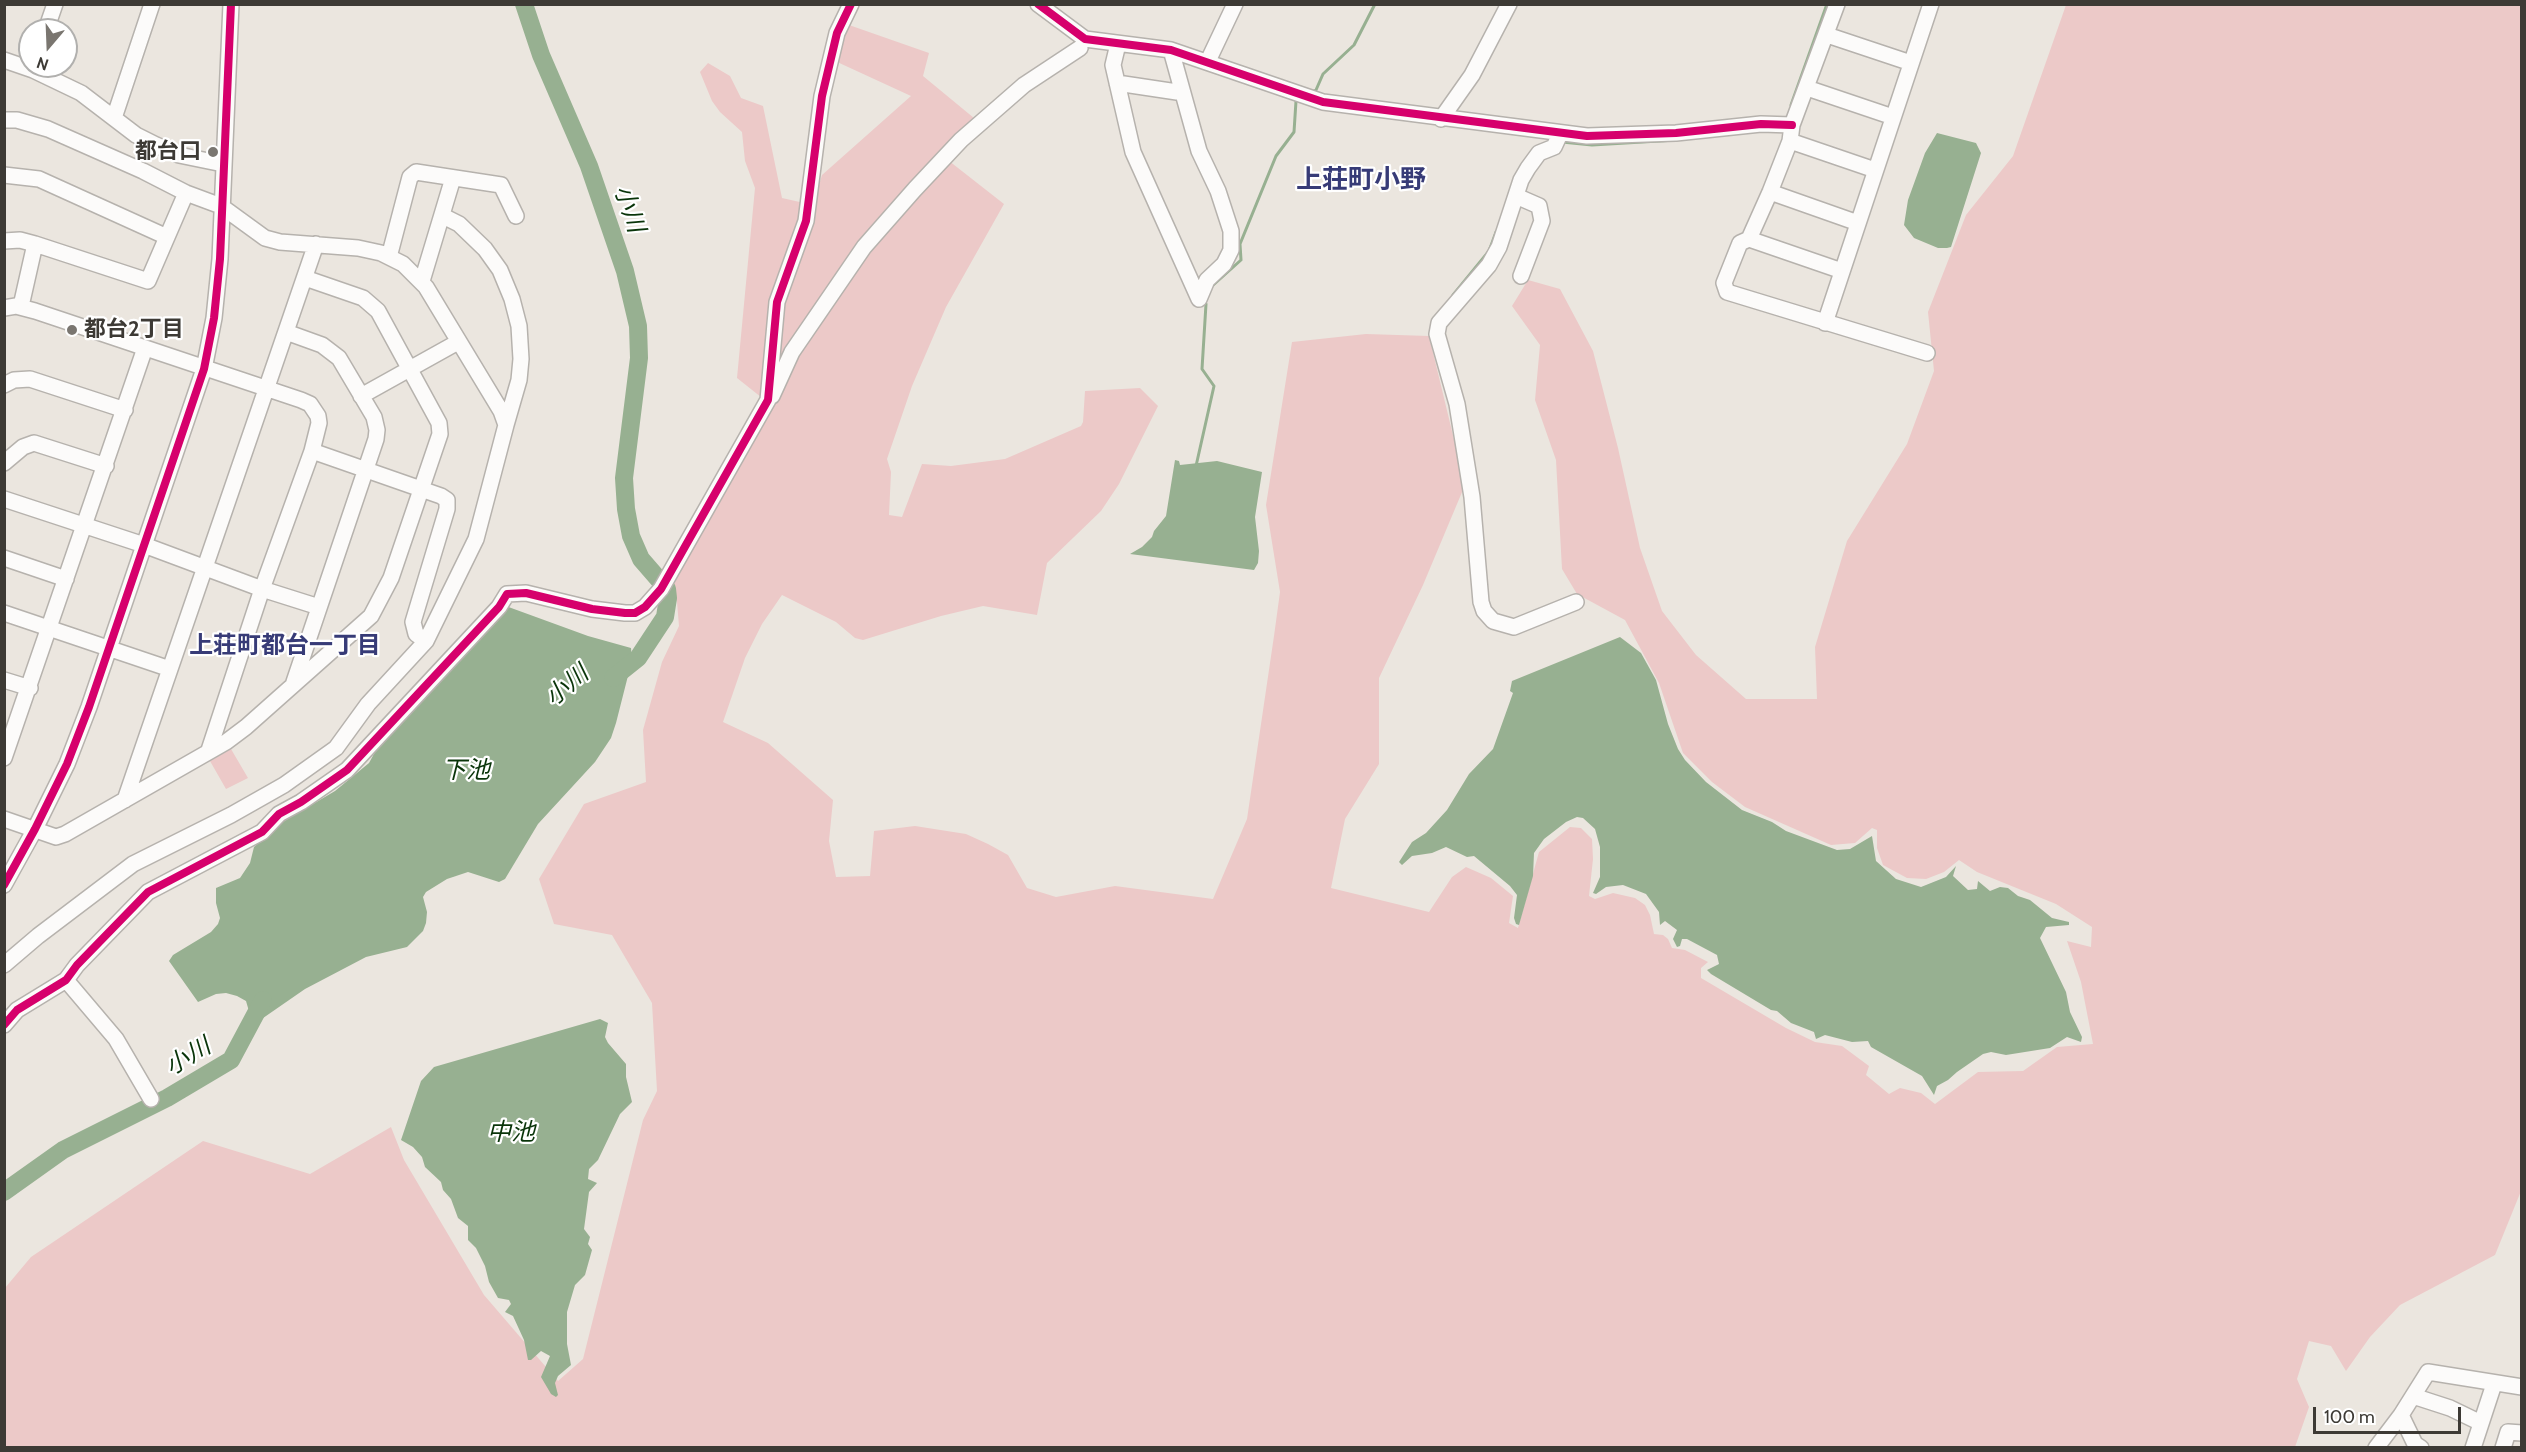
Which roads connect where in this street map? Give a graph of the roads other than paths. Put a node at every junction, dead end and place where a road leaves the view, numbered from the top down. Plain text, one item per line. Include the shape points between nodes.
1 (152, 4) edge
2 (231, 4) edge
3 (851, 4) edge
4 (1038, 4) edge
5 (1235, 4) edge
6 (1509, 4) edge
7 (1837, 4) edge
8 (1930, 5) edge
9 (1827, 35) junction
10 (1118, 44) junction
11 (1080, 48) dead end
12 (1172, 56) junction
13 (1208, 61) junction
14 (1911, 63) junction
15 (52, 78) edge
16 (1117, 83) junction
17 (1807, 88) junction
18 (1176, 92) junction
19 (1893, 117) junction
20 (114, 118) junction
21 (1441, 119) junction
22 (4, 120) edge
23 (1792, 124) junction
24 (1560, 134) junction
25 (1790, 141) junction
26 (223, 164) junction
27 (1875, 170) junction
28 (4, 175) edge
29 (453, 178) junction
30 (1770, 192) junction
31 (186, 194) junction
32 (1516, 196) junction
33 (221, 206) junction
34 (443, 216) junction
35 (516, 216) dead end
36 (1858, 223) junction
37 (167, 237) junction
38 (1231, 237) junction
39 (1749, 239) junction
40 (4, 241) edge
41 (34, 244) junction
42 (316, 244) junction
43 (389, 257) junction
44 (1842, 271) junction
45 (1521, 276) dead end
46 (305, 278) junction
47 (422, 281) junction
48 (21, 306) junction
49 (4, 308) edge
50 (1826, 323) junction
51 (286, 332) junction
52 (458, 342) junction
53 (145, 348) junction
54 (1927, 353) dead end
55 (410, 368) junction
56 (204, 369) junction
57 (4, 385) edge
58 (266, 388) junction
59 (361, 396) junction
60 (768, 400) junction
61 (125, 410) junction
62 (506, 425) junction
63 (312, 451) junction
64 (4, 463) edge
65 (106, 466) junction
66 (366, 469) junction
67 (421, 489) junction
68 (4, 499) edge
69 (84, 525) junction
70 (144, 545) junction
71 (4, 558) edge
72 (204, 568) junction
73 (66, 579) junction
74 (262, 589) junction
75 (1576, 602) dead end
76 (319, 607) junction
77 (4, 613) edge
78 (48, 628) junction
79 (426, 641) junction
80 (108, 650) junction
81 (170, 669) junction
82 (4, 680) edge
83 (294, 683) junction
84 (30, 688) junction
85 (208, 750) junction
86 (6, 751) edge
87 (125, 800) junction
88 (4, 819) edge
89 (35, 829) junction
90 (4, 885) edge
91 (4, 965) edge
92 (66, 980) junction
93 (4, 1026) edge
94 (151, 1099) dead end
95 (2494, 1384) junction
96 (2522, 1387) edge
97 (2413, 1396) junction
98 (2401, 1415) junction
99 (2481, 1423) junction
100 (2522, 1433) edge
101 (2376, 1448) edge
102 (2421, 1448) edge
103 (2473, 1448) edge
104 (2503, 1448) edge

1 - 20 street
2 - 26 street
3 - 60 street via 837,33 822,96 806,221 777,302
4 - 10 street via 1085,39
5 - 13 street
6 - 21 street via 1472,75
7 - 9 street
8 - 14 street
9 - 14 street
9 - 17 street
10 - 12 street
10 - 16 street via 1113,65
11 - 60 street via 1024,85 961,140 915,189 864,247 792,352
12 - 13 street
12 - 18 street
12 - 38 street via 1199,151 1218,191
13 - 21 street via 1323,102
14 - 19 street
15 - 20 street via 81,93
16 - 18 street
16 - 38 street via 1133,152 1199,299 1207,280 1224,264 1231,250
17 - 19 street
17 - 23 street
18 - 38 street via 1220,221
19 - 27 street
20 - 26 street via 136,135 179,155
21 - 24 street
22 - 31 street via 48,129
23 - 24 street via 1676,133
23 - 25 street
24 - 32 street via 1554,147 1539,153 1528,168
25 - 27 street
25 - 30 street
26 - 33 street
27 - 36 street
28 - 37 street via 39,180
29 - 34 street
29 - 35 street via 501,185
29 - 43 street via 416,172 410,177
30 - 36 street
30 - 39 street
31 - 33 street
31 - 37 street
32 - 45 street via 1539,206 1542,221
32 - 75 street via 1494,256 1439,323 1437,334 1457,405 1484,611 1493,621 1514,627
33 - 42 street via 265,238
33 - 56 street via 220,259
34 - 47 street
34 - 62 street via 485,249 513,299 521,359
36 - 44 street
37 - 41 street via 148,281
39 - 44 street
39 - 50 street via 1740,243 1724,283 1727,292
40 - 41 street
41 - 48 street
42 - 43 street via 358,248
42 - 46 street
43 - 47 street
44 - 50 street
46 - 51 street
46 - 55 street via 363,298 378,311
47 - 52 street
48 - 49 street
48 - 53 street
50 - 54 street
51 - 58 street
51 - 59 street via 332,351
52 - 55 street
52 - 62 street
53 - 56 street
53 - 61 street
55 - 59 street
55 - 67 street via 434,411 440,434
56 - 58 street
56 - 70 street
57 - 61 street via 30,379
58 - 63 street via 314,408 319,423
58 - 72 street
59 - 66 street via 376,423 376,439
60 - 92 street via 673,569 645,607 635,613 610,613 526,593 507,594 347,770 279,814 262,832 148,892
61 - 65 street
62 - 79 street via 476,539
63 - 66 street
63 - 74 street
64 - 65 street via 34,443
65 - 69 street
66 - 67 street
66 - 76 street
67 - 79 street via 447,500 412,622 416,634
67 - 83 street via 391,578 370,616
68 - 69 street
69 - 70 street
69 - 73 street
70 - 72 street
70 - 80 street
71 - 73 street
72 - 74 street
72 - 81 street
73 - 78 street
74 - 76 street
74 - 85 street
76 - 83 street
77 - 78 street
78 - 80 street
78 - 84 street
79 - 91 street via 368,704 336,748 318,762 238,812 133,864
80 - 81 street
80 - 89 street via 67,764
81 - 87 street
82 - 84 street
83 - 85 street via 246,727
84 - 86 street
85 - 87 street
87 - 89 street via 56,837
88 - 89 street
89 - 90 street
92 - 93 street via 17,1010
92 - 94 street via 116,1039
95 - 96 street
95 - 97 street via 2428,1372
95 - 99 street
97 - 98 street
97 - 99 street
98 - 101 street
98 - 102 street via 2415,1444
99 - 103 street
100 - 104 street via 2508,1432

